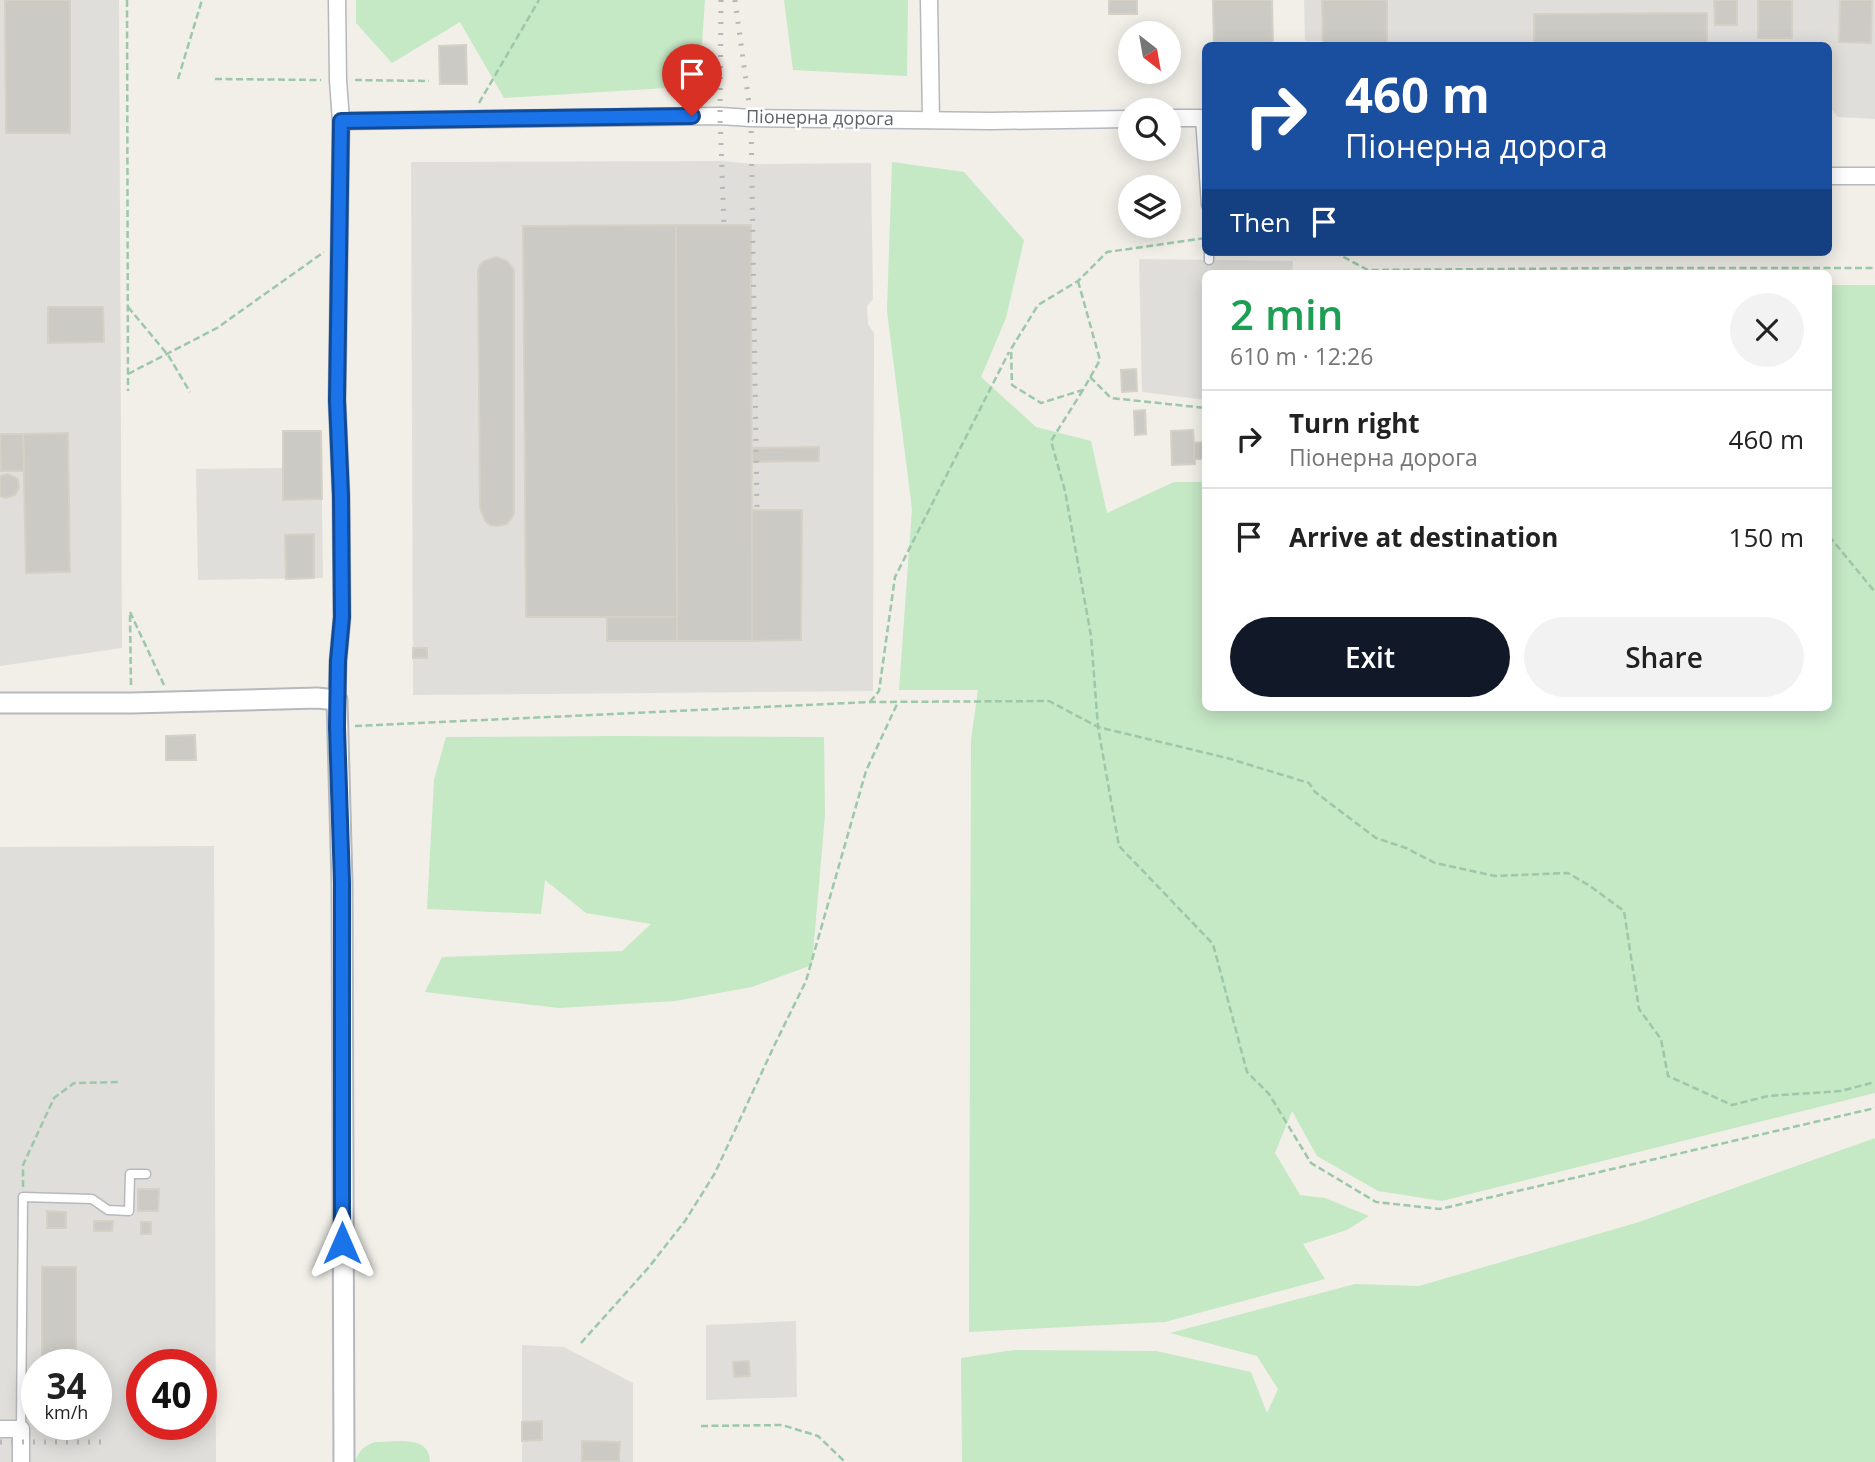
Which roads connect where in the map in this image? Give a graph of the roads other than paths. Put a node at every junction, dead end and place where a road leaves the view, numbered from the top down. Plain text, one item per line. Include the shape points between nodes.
1 (337, 0) edge
2 (929, 0) edge
3 (1181, 118) edge
4 (1118, 119) edge
5 (1202, 119) edge
6 (932, 120) junction
7 (341, 121) junction
8 (1832, 176) edge
9 (1875, 176) edge
10 (337, 700) junction
11 (0, 703) edge
12 (146, 1174) dead end
13 (22, 1349) edge
14 (0, 1429) edge
15 (21, 1429) edge
16 (21, 1440) edge
17 (21, 1462) edge
18 (344, 1462) edge

1 - 7 street
2 - 6 street
3 - 5 street
4 - 6 street, Піонерна дорога
6 - 7 street, Піонерна дорога via 720,116
7 - 10 street via 337,400 342,617
8 - 9 street
10 - 11 street
10 - 18 street
12 - 13 lane via 130,1174 129,1211 108,1210 92,1199 23,1197
14 - 15 street
16 - 17 street

